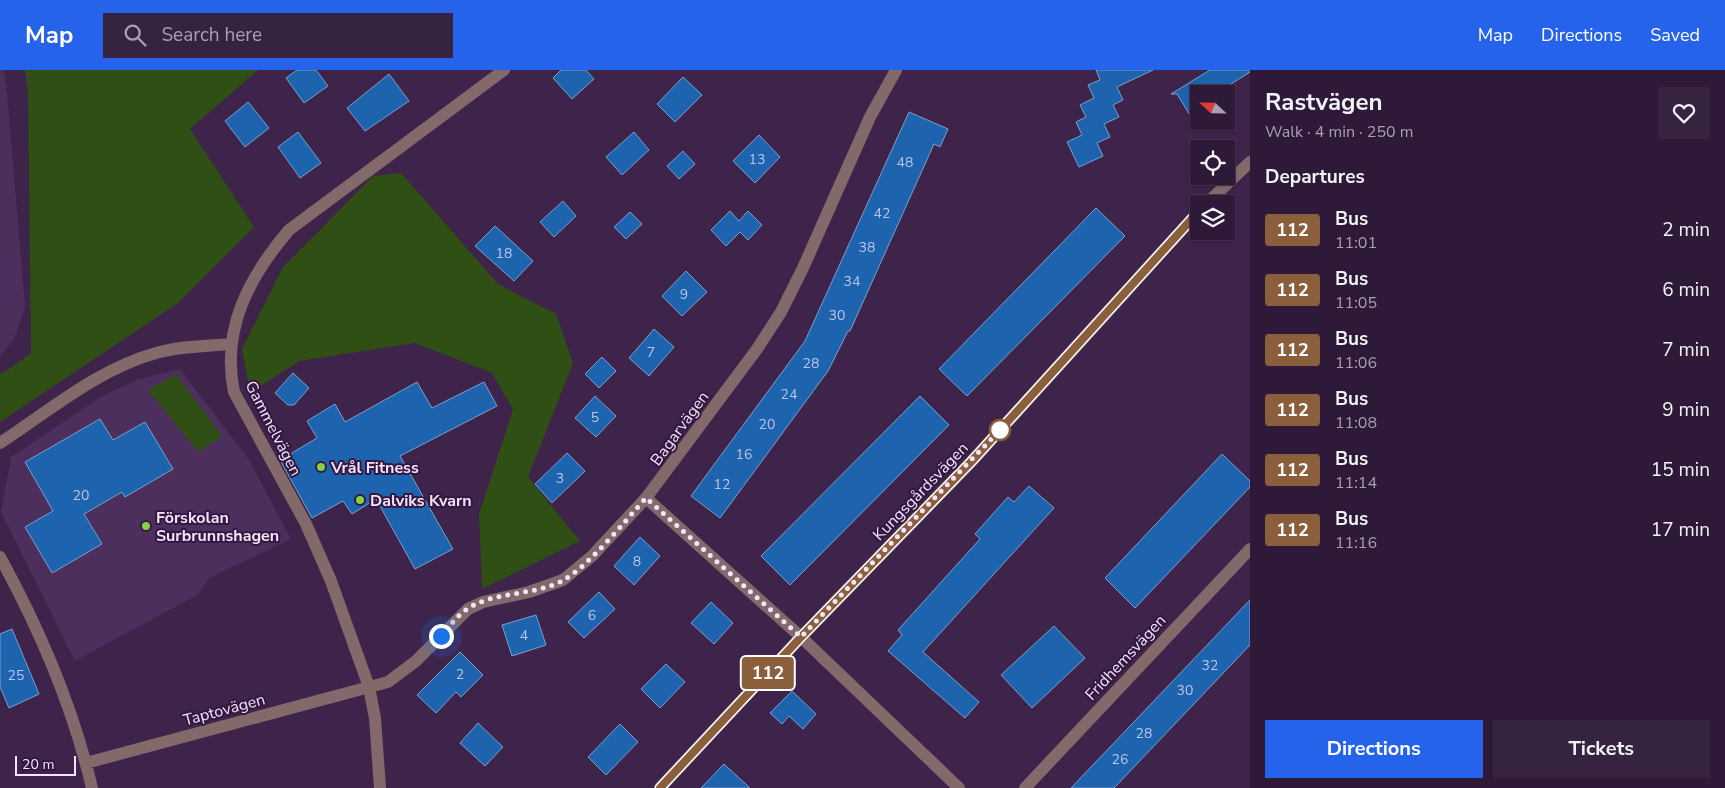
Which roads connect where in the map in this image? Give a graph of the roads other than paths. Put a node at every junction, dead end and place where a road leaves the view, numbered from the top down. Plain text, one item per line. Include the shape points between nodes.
1 (504, 70) edge
2 (896, 70) edge
3 (1250, 162) edge
4 (1215, 195) edge
5 (1190, 221) edge
6 (232, 344) junction
7 (0, 443) edge
8 (646, 498) junction
9 (1250, 549) edge
10 (0, 557) edge
11 (801, 637) junction
12 (369, 687) junction
13 (86, 763) junction
14 (92, 788) edge
15 (380, 788) edge
16 (660, 788) edge
17 (959, 788) edge
18 (1026, 788) edge

1 - 6 street, Gammelvägen via 289,230 262,264 239,309
2 - 8 street, Bagarvägen via 870,116 781,312
3 - 4 street
5 - 11 street, Kungsgårdsvägen via 971,462
6 - 7 street via 173,349 128,363 105,374
6 - 12 street, Gammelvägen via 234,392 306,524 331,581
8 - 11 street
8 - 12 street, Bagarvägen via 592,556 564,580 468,609 399,675
9 - 18 street, Fridhemsvägen
10 - 13 street via 43,643
11 - 16 street, Kungsgårdsvägen
11 - 17 street
12 - 13 street, Taptovägen
12 - 15 street, Gammelvägen via 375,718
13 - 14 street

